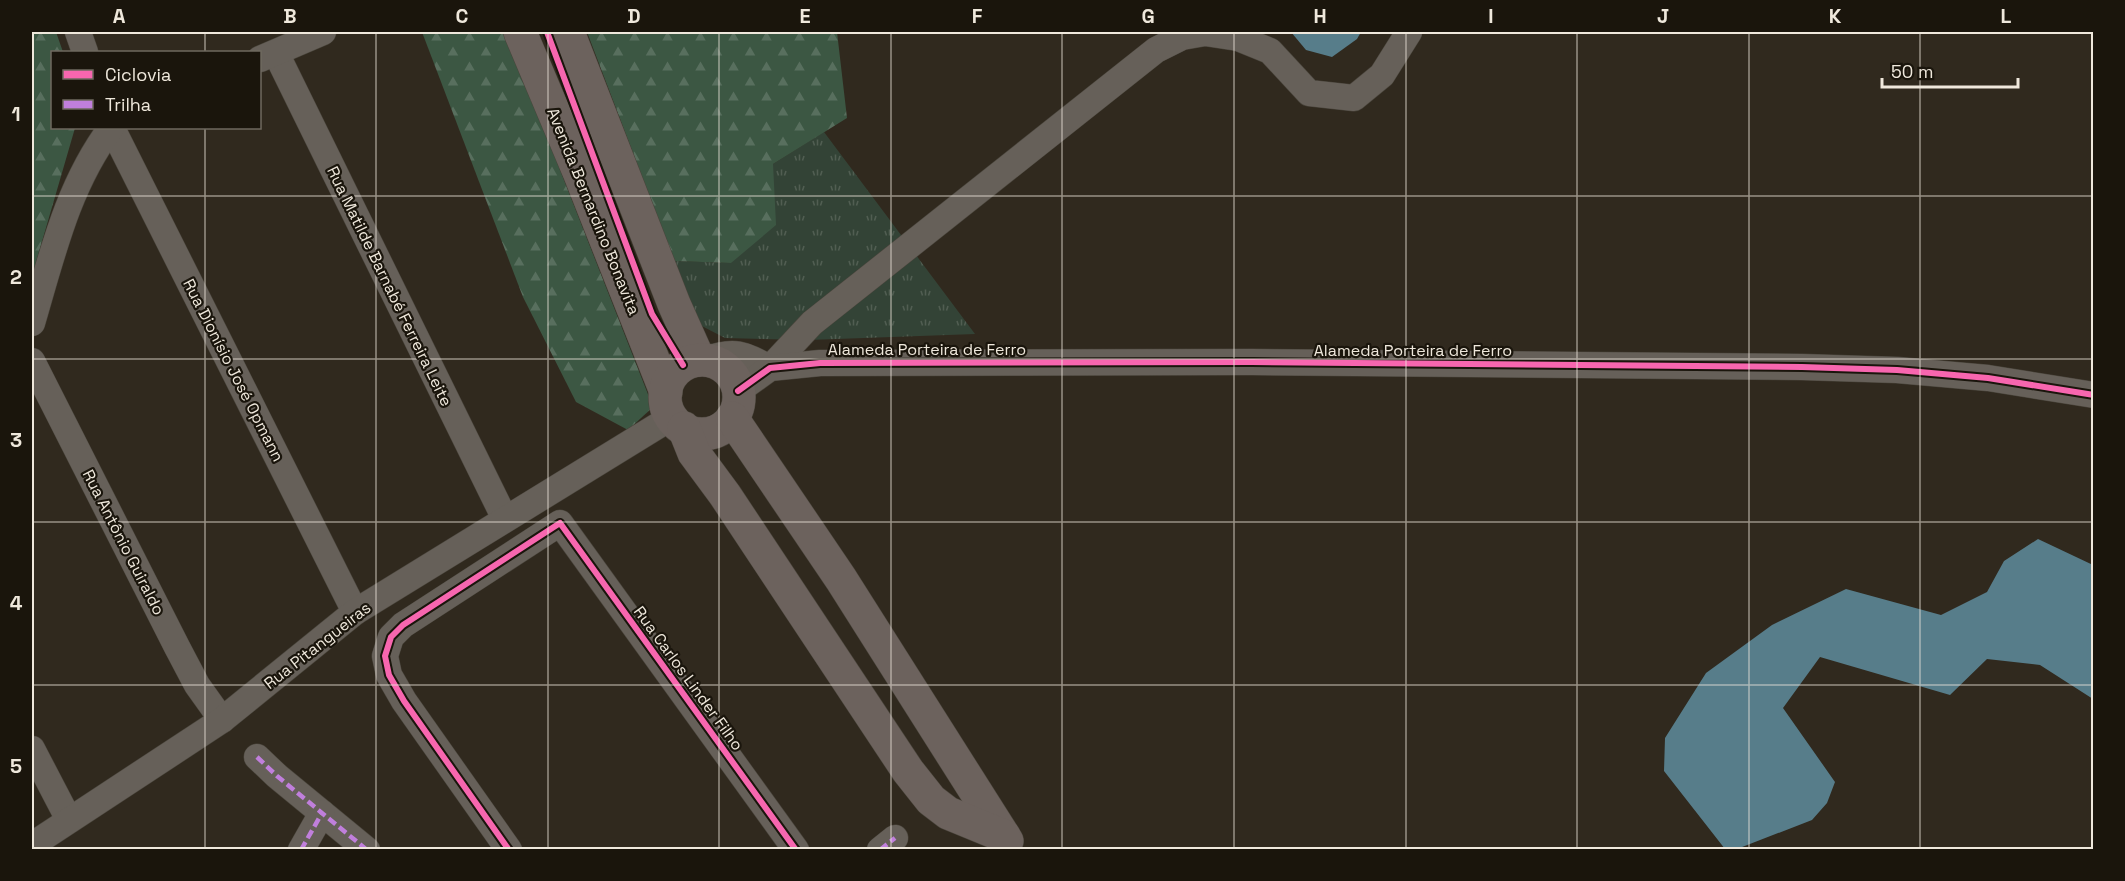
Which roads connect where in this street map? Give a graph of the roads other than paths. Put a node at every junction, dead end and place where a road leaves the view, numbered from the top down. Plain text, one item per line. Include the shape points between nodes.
1 (78, 32) edge
2 (322, 32) edge
3 (520, 32) edge
4 (568, 32) edge
5 (1409, 32) edge
6 (85, 51) edge
7 (268, 56) edge
8 (111, 129) edge
9 (113, 129) edge
10 (32, 323) edge
11 (702, 360) junction
12 (32, 361) edge
13 (770, 368) junction
14 (2094, 395) edge
15 (735, 404) junction
16 (674, 413) junction
17 (505, 519) junction
18 (841, 579) junction
19 (798, 605) junction
20 (355, 612) junction
21 (222, 720) junction
22 (32, 749) edge
23 (257, 757) dead end
24 (322, 813) junction
25 (69, 820) junction
26 (1008, 843) edge
27 (32, 845) edge
28 (301, 849) edge
29 (367, 849) edge
30 (509, 849) edge
31 (796, 849) edge

1 - 6 street
2 - 7 street
3 - 16 main road, Avenida Bernardino Bonavita
4 - 11 main road via 674,304
5 - 13 street via 1382,75 1354,98 1309,93 1270,51 1238,38 1205,33 1182,37 1156,50 812,323
7 - 17 street, Rua Matilde Barnabé Ferreira Leite
8 - 10 street via 96,147 64,215
9 - 20 street, Rua Dionísio José Opmann
11 - 13 street via 738,353
11 - 15 main road via 716,363 731,374
11 - 16 main road via 691,362 672,376
12 - 21 street, Rua Antônio Guiraldo via 197,685
13 - 14 street, Alameda Porteira de Ferro via 878,362 1802,367 1977,377
13 - 15 street, Alameda Porteira de Ferro
15 - 16 main road via 719,429 710,433 692,432
15 - 18 main road
16 - 17 street, Rua Pitangueiras
16 - 19 main road, Avenida Bernardino Bonavita via 694,453
17 - 20 street, Rua Pitangueiras
18 - 19 main road
18 - 26 main road
19 - 26 main road, Avenida Bernardino Bonavita via 931,800 948,813
20 - 21 street, Rua Pitangueiras
21 - 25 street, Rua Pitangueiras
22 - 25 street
23 - 24 street
24 - 28 street
24 - 29 street
25 - 27 street, Rua Pitangueiras
30 - 31 street, Rua Carlos Linder Filho via 404,701 389,675 385,656 391,638 403,625 560,523

